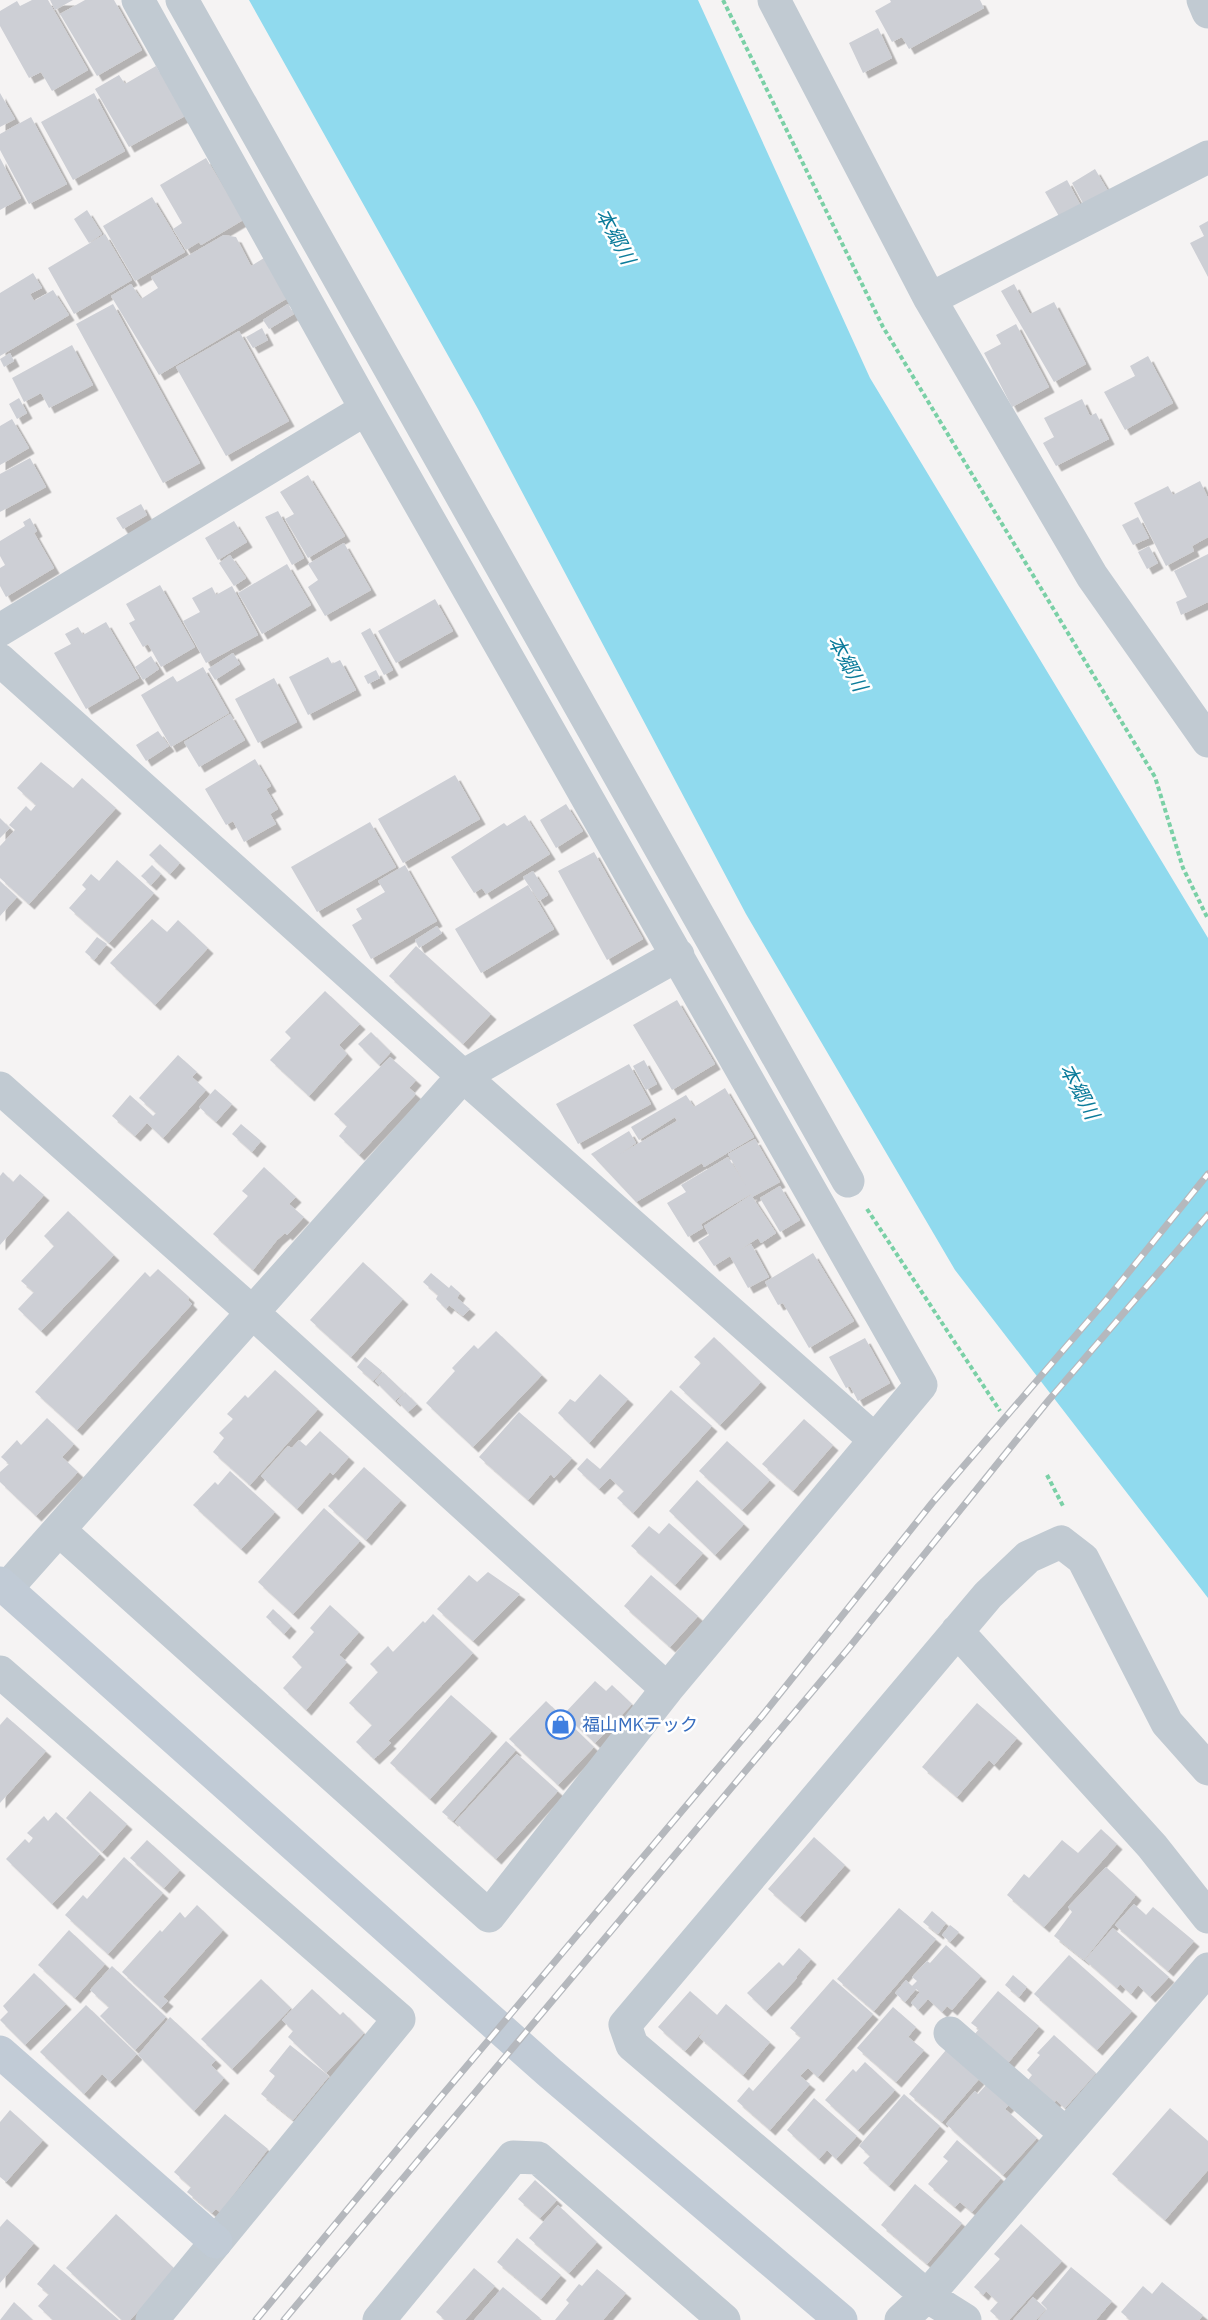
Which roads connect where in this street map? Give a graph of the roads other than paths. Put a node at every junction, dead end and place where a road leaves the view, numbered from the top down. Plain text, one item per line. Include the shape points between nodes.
1 (138, 0) edge
2 (182, 0) edge
3 (774, 0) edge
4 (1203, 0) edge
5 (1208, 12) edge
6 (1208, 157) edge
7 (930, 299) junction
8 (366, 409) junction
9 (0, 630) edge
10 (0, 660) edge
11 (1208, 741) edge
12 (678, 955) junction
13 (463, 1076) junction
14 (0, 1089) edge
15 (848, 1181) road end
16 (253, 1313) junction
17 (875, 1440) junction
18 (59, 1530) junction
19 (2, 1589) edge
20 (957, 1631) junction
21 (0, 1672) edge
22 (668, 1689) junction
23 (1208, 1769) edge
24 (1208, 1917) edge
25 (1208, 1969) edge
26 (950, 2034) dead end
27 (3, 2061) edge
28 (1066, 2134) junction
29 (216, 2242) junction
30 (927, 2296) junction
31 (152, 2320) edge
32 (379, 2320) edge
33 (724, 2320) edge
34 (841, 2320) edge
35 (901, 2320) edge
36 (965, 2320) edge

1 - 8 street
2 - 15 street
3 - 7 street
4 - 5 street
6 - 7 street
7 - 11 street via 1092,576
8 - 9 street
8 - 12 street
10 - 13 street
12 - 13 street
12 - 17 street via 921,1385
13 - 16 street
13 - 17 street
14 - 16 street
16 - 18 street
16 - 22 street
17 - 22 street
18 - 19 street
18 - 22 street via 489,1916
19 - 34 street via 550,2073
20 - 23 street via 1028,1557 1060,1542 1083,1559 1167,1723
20 - 24 street via 1152,1846
20 - 30 street via 625,2025 632,2045
21 - 29 street via 399,2019
25 - 28 street
26 - 28 street
27 - 29 street
28 - 30 street
29 - 31 street
30 - 35 street
30 - 36 street
32 - 33 street via 513,2157 538,2158

